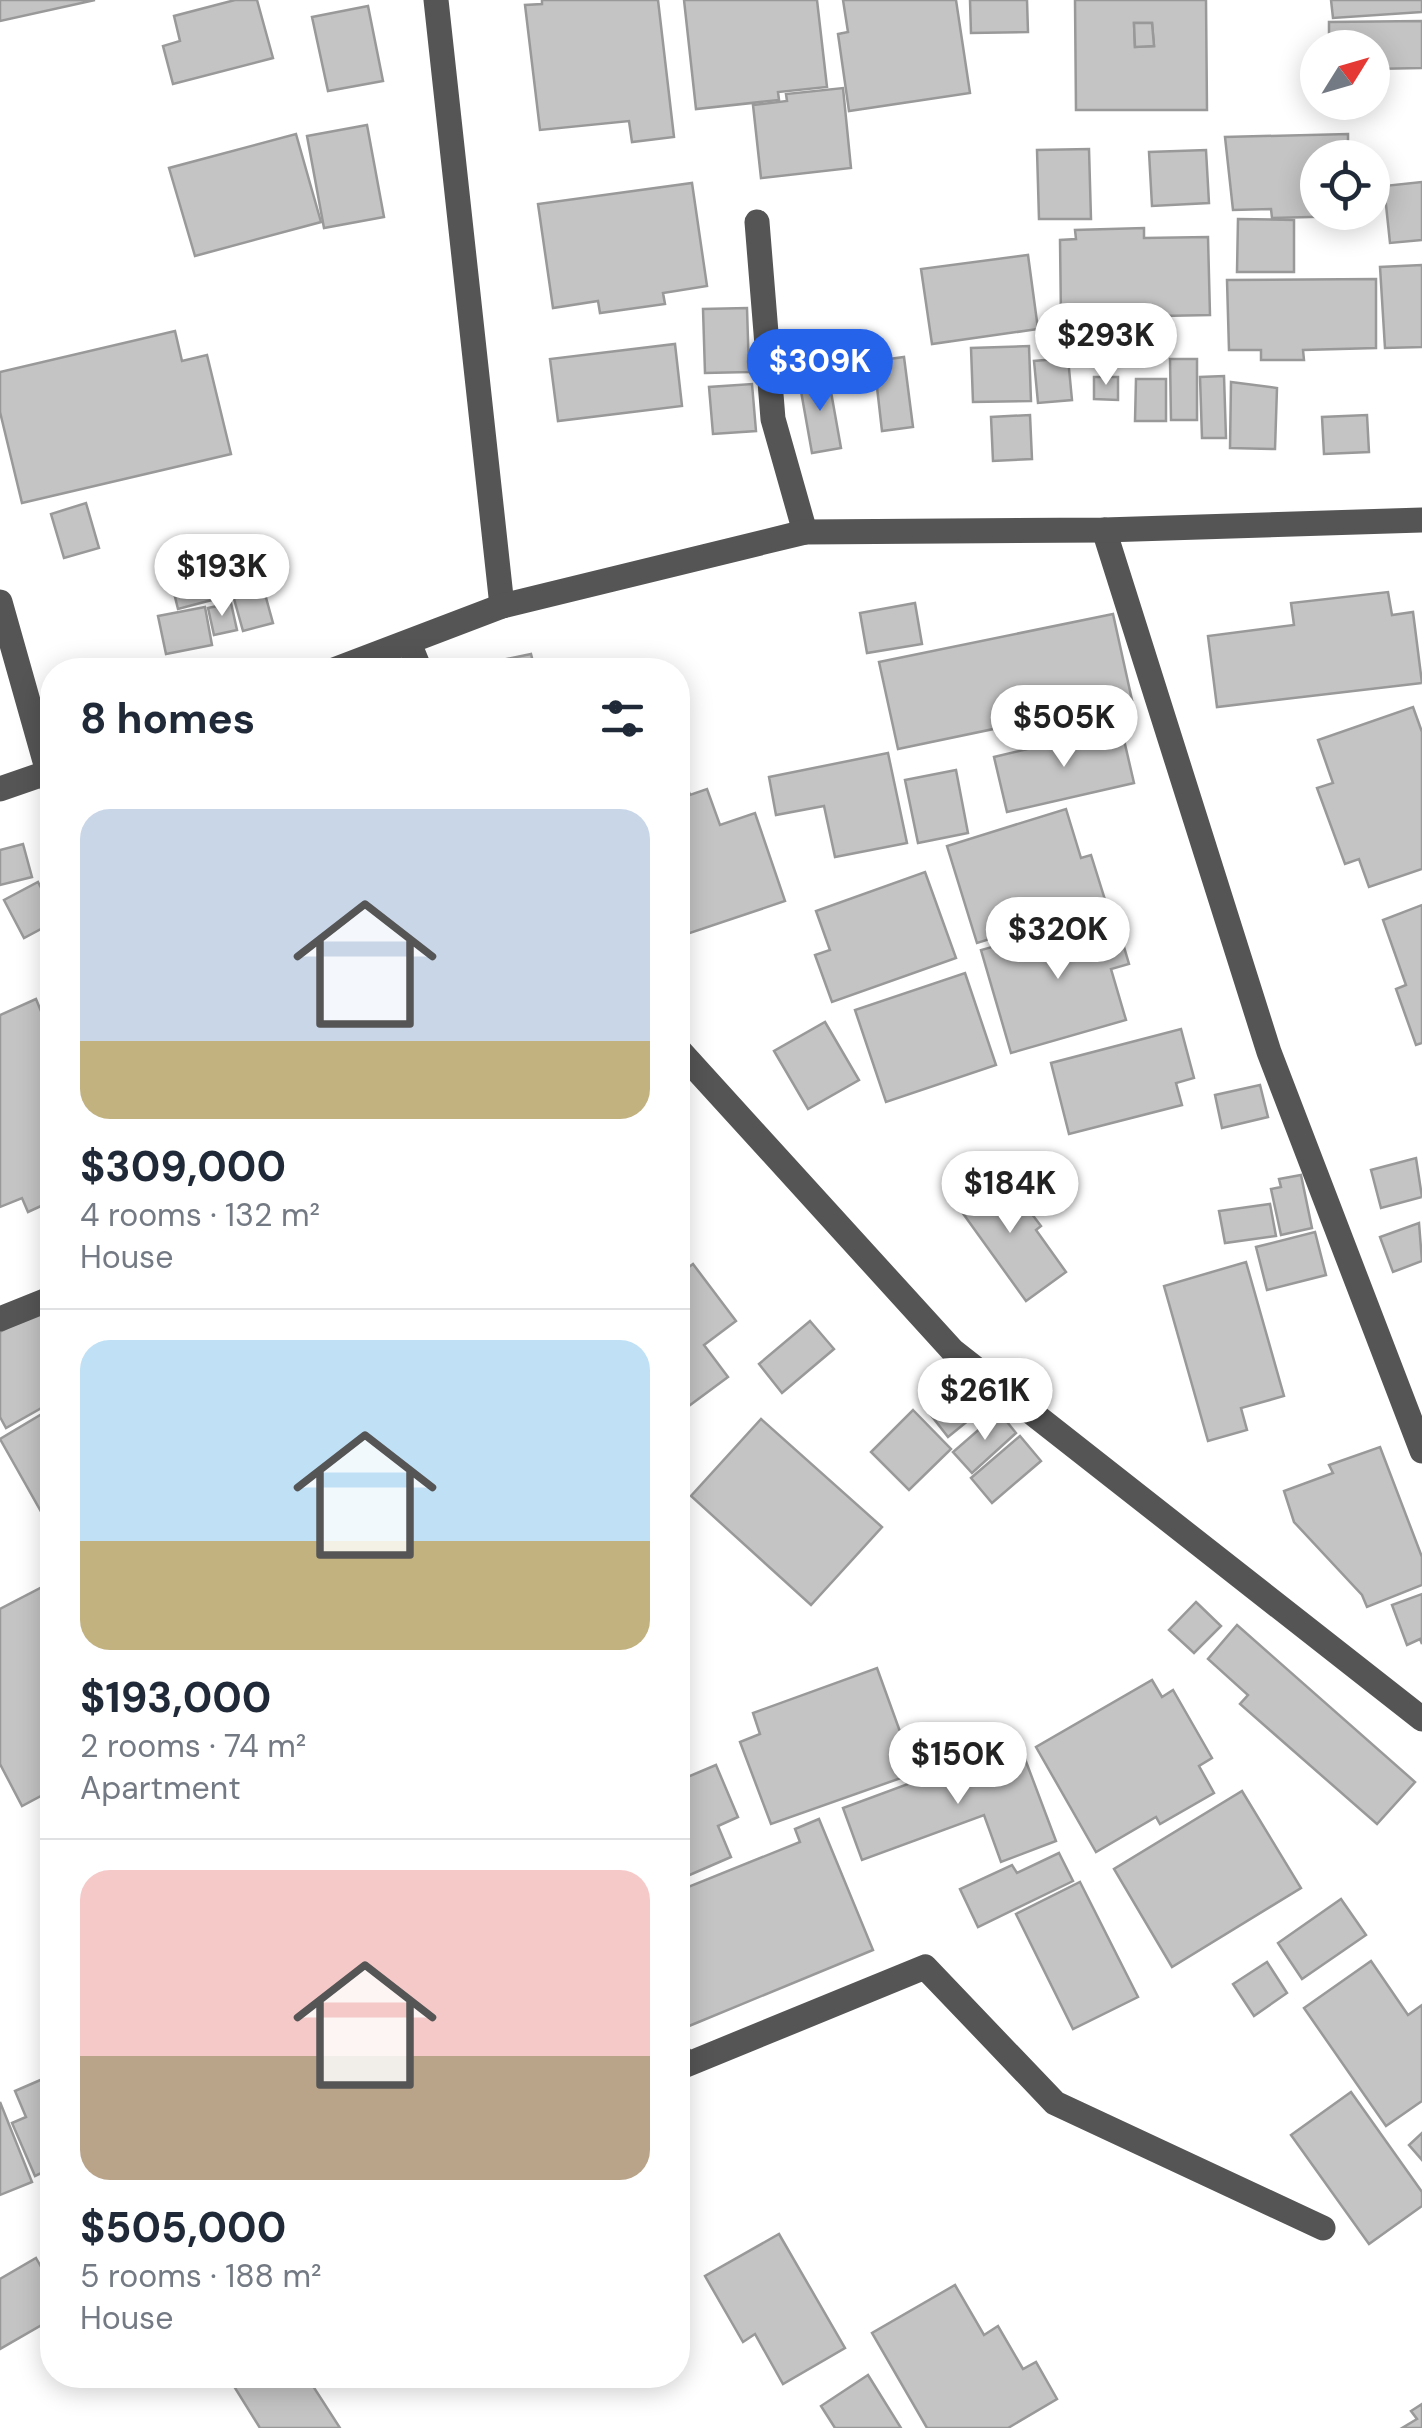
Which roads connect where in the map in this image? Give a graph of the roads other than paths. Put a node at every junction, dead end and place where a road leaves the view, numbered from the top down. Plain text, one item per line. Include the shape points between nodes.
1 (436, 0) edge
2 (757, 222) dead end
3 (1422, 520) edge
4 (1104, 530) junction
5 (805, 532) junction
6 (0, 602) edge
7 (502, 606) junction
8 (409, 643) junction
9 (367, 658) edge
10 (415, 658) edge
11 (40, 739) edge
12 (40, 780) edge
13 (0, 790) edge
14 (690, 1062) edge
15 (40, 1303) edge
16 (0, 1319) edge
17 (1422, 1451) edge
18 (1422, 1719) edge
19 (690, 2063) edge
20 (1323, 2228) dead end

1 - 7 street
2 - 5 street via 774,419
3 - 4 street
4 - 5 street
4 - 17 street via 1270,1052
5 - 7 street
6 - 11 street
7 - 8 street
8 - 9 street
8 - 10 street
12 - 13 street
14 - 18 street via 952,1350
15 - 16 street
19 - 20 street via 925,1968 1054,2103

